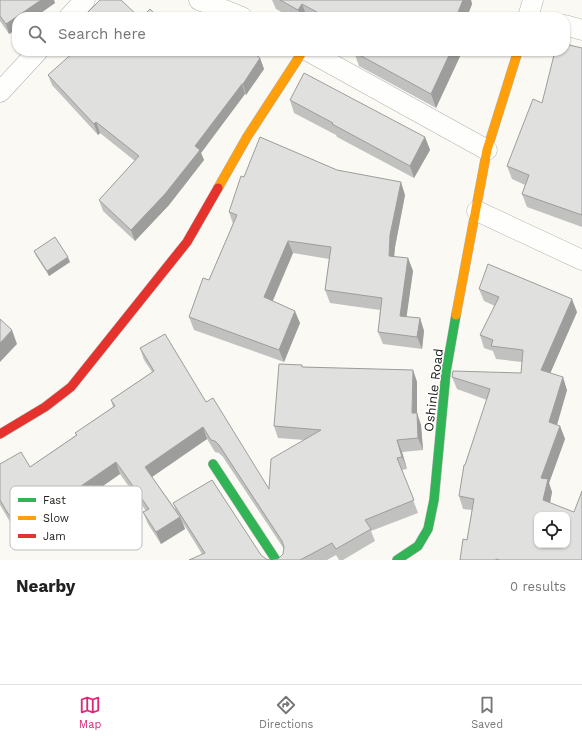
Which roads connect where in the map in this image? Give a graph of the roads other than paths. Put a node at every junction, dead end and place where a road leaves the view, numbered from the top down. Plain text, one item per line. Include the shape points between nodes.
1 (85, 0) edge
2 (199, 0) edge
3 (74, 12) edge
4 (229, 12) edge
5 (570, 26) edge
6 (582, 30) edge
7 (33, 56) edge
8 (300, 56) edge
9 (317, 56) edge
10 (516, 56) edge
11 (0, 92) edge
12 (487, 150) junction
13 (477, 211) junction
14 (582, 260) edge
15 (0, 434) edge
16 (213, 464) dead end
17 (276, 560) edge
18 (397, 560) edge

1 - 3 street
2 - 4 street
5 - 6 street
7 - 11 street
8 - 15 street via 247,137 187,242 71,387 45,407
9 - 12 street
10 - 12 street, Oshinle Road
12 - 13 street, Oshinle Road
13 - 14 street
13 - 18 street, Oshinle Road via 446,372 434,500 428,529 418,546
16 - 17 street

